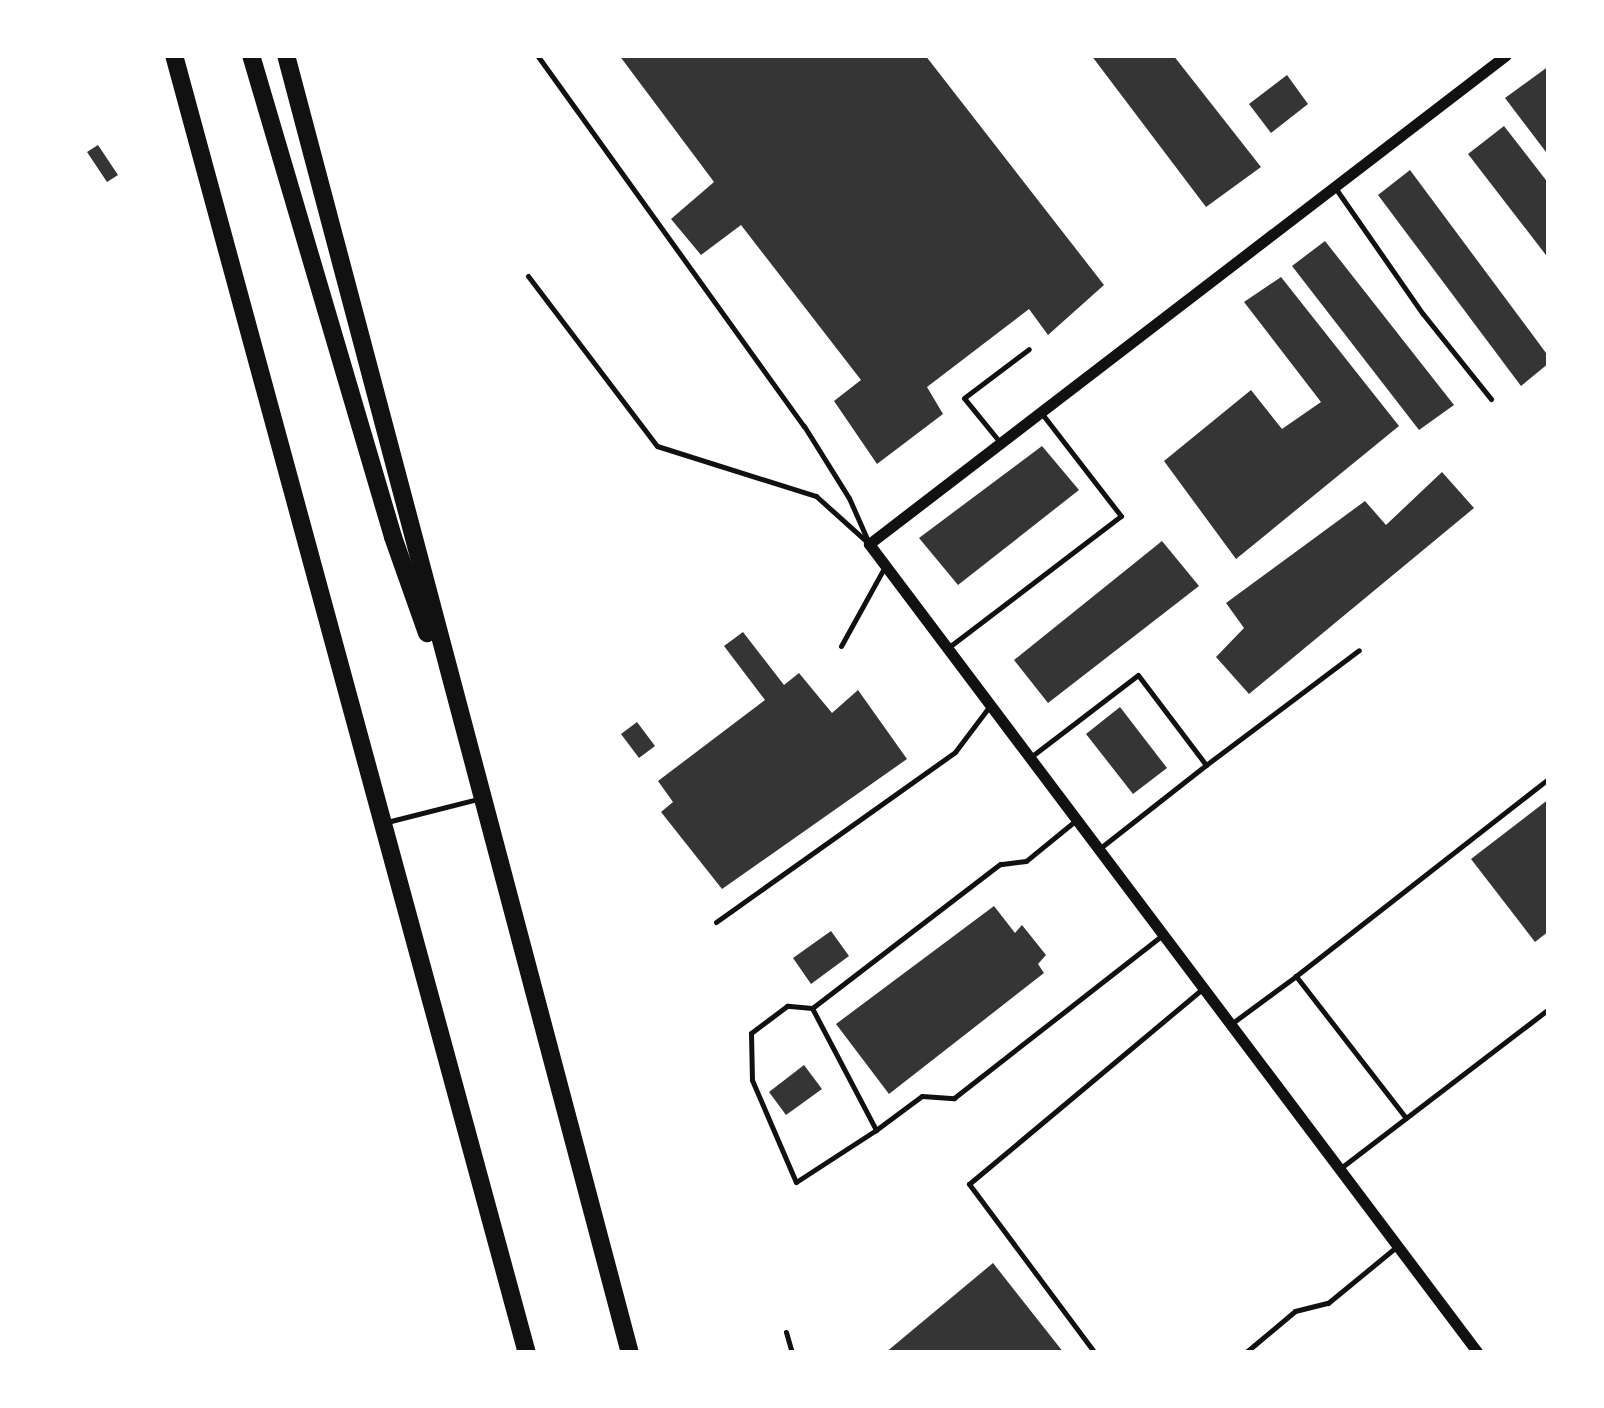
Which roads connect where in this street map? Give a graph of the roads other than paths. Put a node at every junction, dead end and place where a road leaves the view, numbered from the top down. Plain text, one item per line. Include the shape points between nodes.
1 (174, 55) edge
2 (184, 55) edge
3 (251, 55) edge
4 (286, 55) edge
5 (536, 55) edge
6 (1506, 55) edge
7 (1334, 187) junction
8 (217, 207) junction
9 (528, 276) dead end
10 (1029, 349) dead end
11 (1491, 399) dead end
12 (1042, 412) junction
13 (1000, 444) junction
14 (869, 544) junction
15 (885, 565) junction
16 (841, 646) dead end
17 (948, 648) junction
18 (1359, 650) dead end
19 (990, 705) junction
20 (470, 756) junction
21 (1030, 757) junction
22 (1206, 765) junction
23 (1549, 778) edge
24 (481, 798) junction
25 (1077, 820) junction
26 (380, 824) junction
27 (1099, 850) junction
28 (716, 922) dead end
29 (1163, 935) junction
30 (1296, 976) junction
31 (1203, 988) junction
32 (812, 1008) junction
33 (1549, 1008) edge
34 (1231, 1024) junction
35 (1406, 1118) junction
36 (876, 1130) junction
37 (1340, 1169) junction
38 (1397, 1246) junction
39 (786, 1332) dead end
40 (527, 1353) edge
41 (630, 1353) edge
42 (792, 1353) edge
43 (1096, 1353) edge
44 (1245, 1353) edge
45 (1478, 1353) edge

1 - 8 highway
2 - 8 highway
3 - 20 highway via 393,537
4 - 20 highway
5 - 14 lane via 804,426
6 - 7 street
7 - 11 lane
7 - 12 street
8 - 26 highway
9 - 14 lane via 657,446 816,496
10 - 13 lane via 964,398
12 - 13 street
12 - 17 lane via 1121,516
13 - 14 street
14 - 15 street
15 - 16 lane
15 - 17 street
17 - 19 street
18 - 22 lane
19 - 21 street
19 - 28 lane via 955,752
20 - 24 highway
21 - 22 lane via 1138,674
21 - 25 street
22 - 27 lane
23 - 30 lane
24 - 26 lane
24 - 41 highway
25 - 27 street
25 - 32 lane via 1026,860 1000,864
26 - 40 highway
27 - 29 street
29 - 31 street
29 - 36 lane via 954,1098 922,1096
30 - 34 lane
30 - 35 lane
31 - 34 street
31 - 43 lane via 969,1184
32 - 36 lane
32 - 36 lane via 787,1006 751,1034 752,1080 796,1182
33 - 35 lane
34 - 37 street
35 - 37 lane
37 - 38 street
38 - 44 lane via 1328,1303 1295,1311
38 - 45 street
39 - 42 lane

